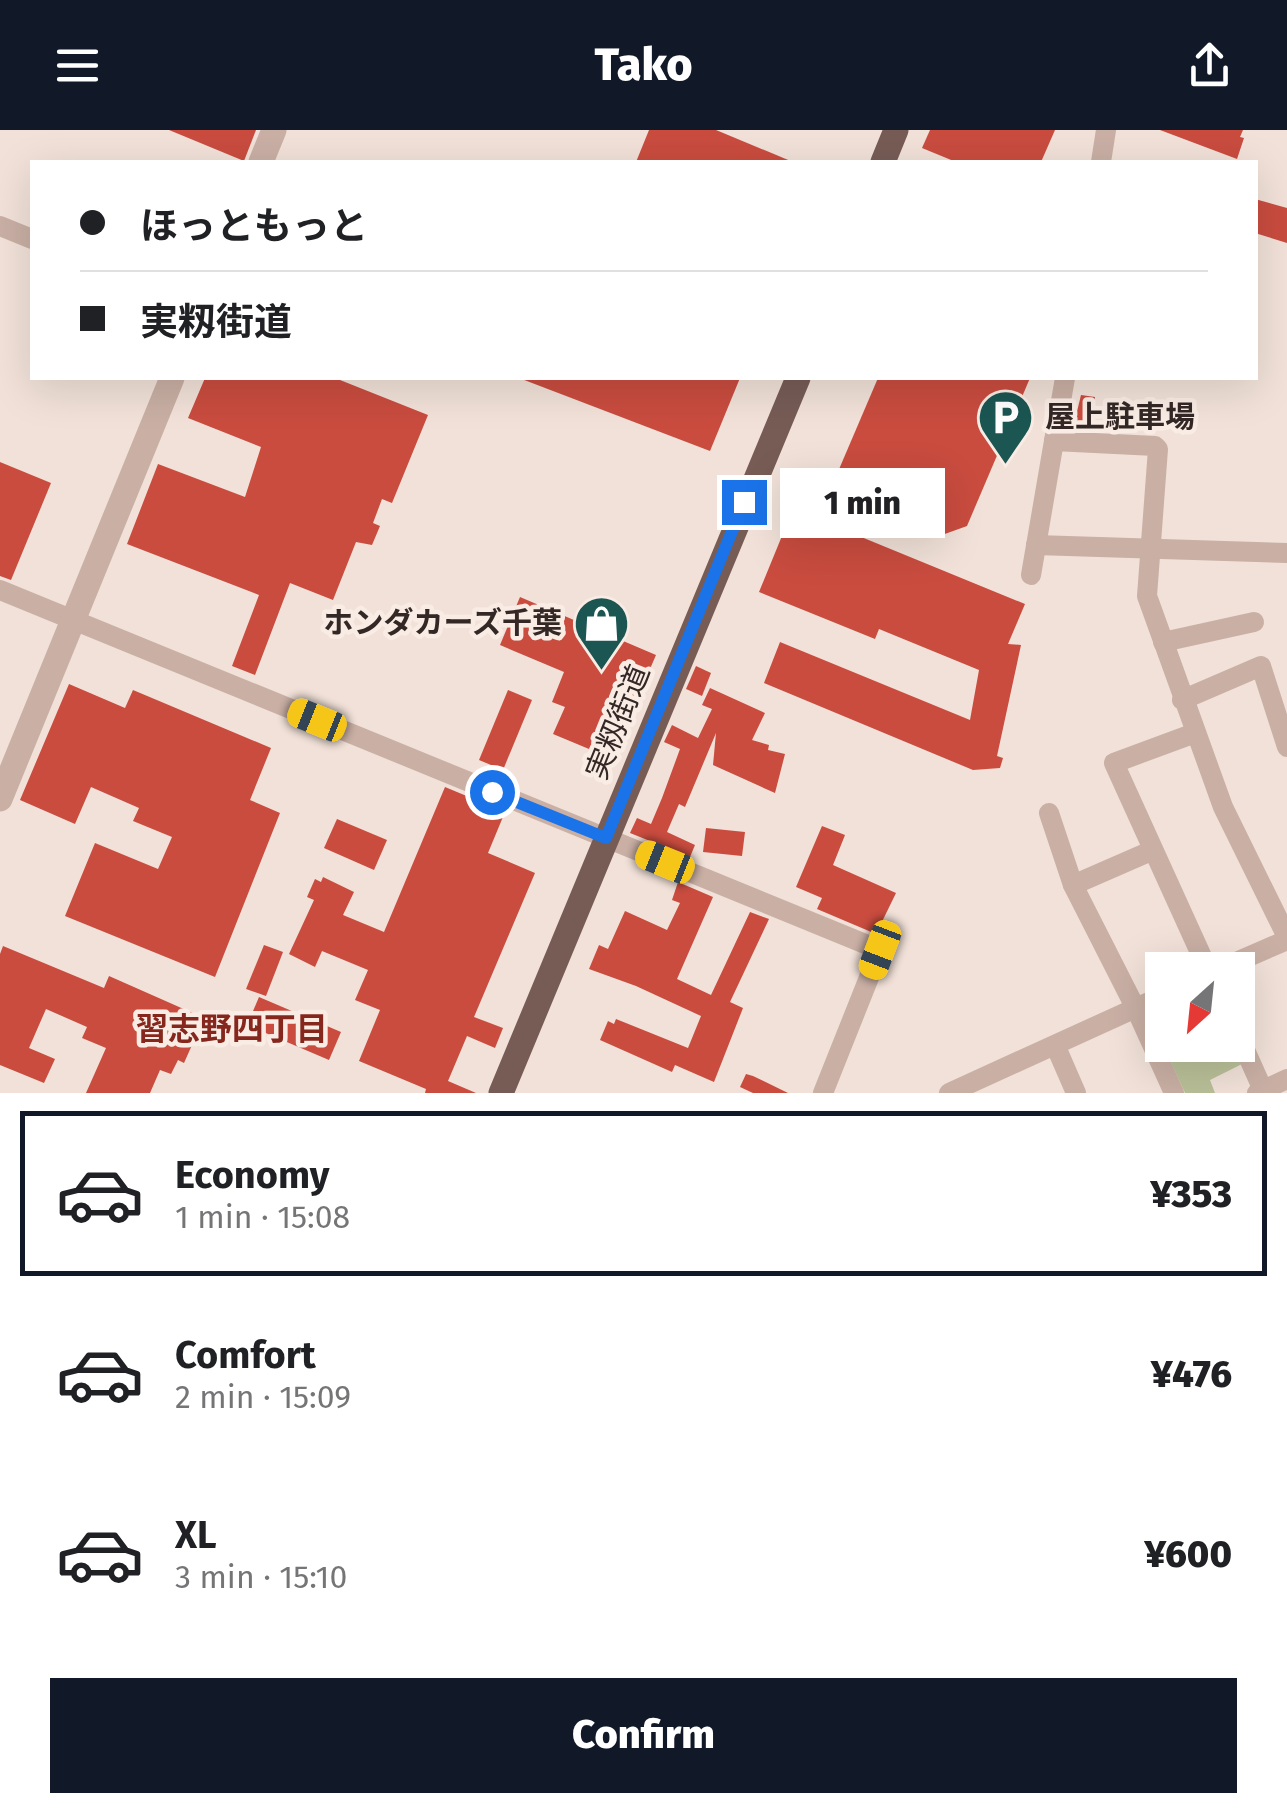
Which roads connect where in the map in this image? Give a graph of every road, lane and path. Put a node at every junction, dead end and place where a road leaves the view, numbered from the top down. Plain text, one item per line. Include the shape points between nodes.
1 (274, 130) edge
2 (896, 130) edge
3 (1106, 130) edge
4 (262, 160) edge
5 (883, 160) edge
6 (1101, 160) edge
7 (0, 226) edge
8 (30, 239) edge
9 (171, 380) edge
10 (797, 380) edge
11 (1065, 380) edge
12 (1054, 441) junction
13 (1036, 545) junction
14 (1149, 550) junction
15 (1287, 552) edge
16 (1031, 575) dead end
17 (0, 590) edge
18 (73, 620) junction
19 (1254, 622) dead end
20 (1163, 642) junction
21 (1182, 700) junction
22 (1195, 733) junction
23 (1287, 747) edge
24 (0, 799) edge
25 (1050, 814) dead end
26 (606, 838) junction
27 (1152, 851) junction
28 (1073, 885) junction
29 (1287, 939) edge
30 (1200, 952) edge
31 (1255, 953) edge
32 (1145, 1004) edge
33 (1136, 1009) junction
34 (1056, 1046) junction
35 (1249, 1062) edge
36 (1287, 1079) edge
37 (981, 1087) edge
38 (1260, 1092) edge
39 (501, 1093) edge
40 (822, 1093) edge
41 (949, 1093) edge
42 (1076, 1093) edge
43 (1174, 1093) edge

1 - 4 street
2 - 5 main road
3 - 6 street
7 - 8 street
9 - 18 street
10 - 26 main road, 実籾街道
11 - 12 street
12 - 13 street
12 - 14 street via 1158,449
13 - 14 street
13 - 16 street
14 - 15 street
14 - 20 street via 1147,596
17 - 18 street
18 - 24 street
18 - 26 street
19 - 20 street
20 - 21 street
21 - 22 street
21 - 23 street via 1261,666
22 - 27 street via 1114,763
22 - 29 street
25 - 28 street
26 - 39 main road, 実籾街道
26 - 40 street via 880,950
27 - 28 street
27 - 30 street
28 - 33 street
29 - 31 street
32 - 33 street
33 - 34 street
33 - 43 street
34 - 37 street
34 - 42 street
35 - 38 street
36 - 38 street
37 - 41 street

